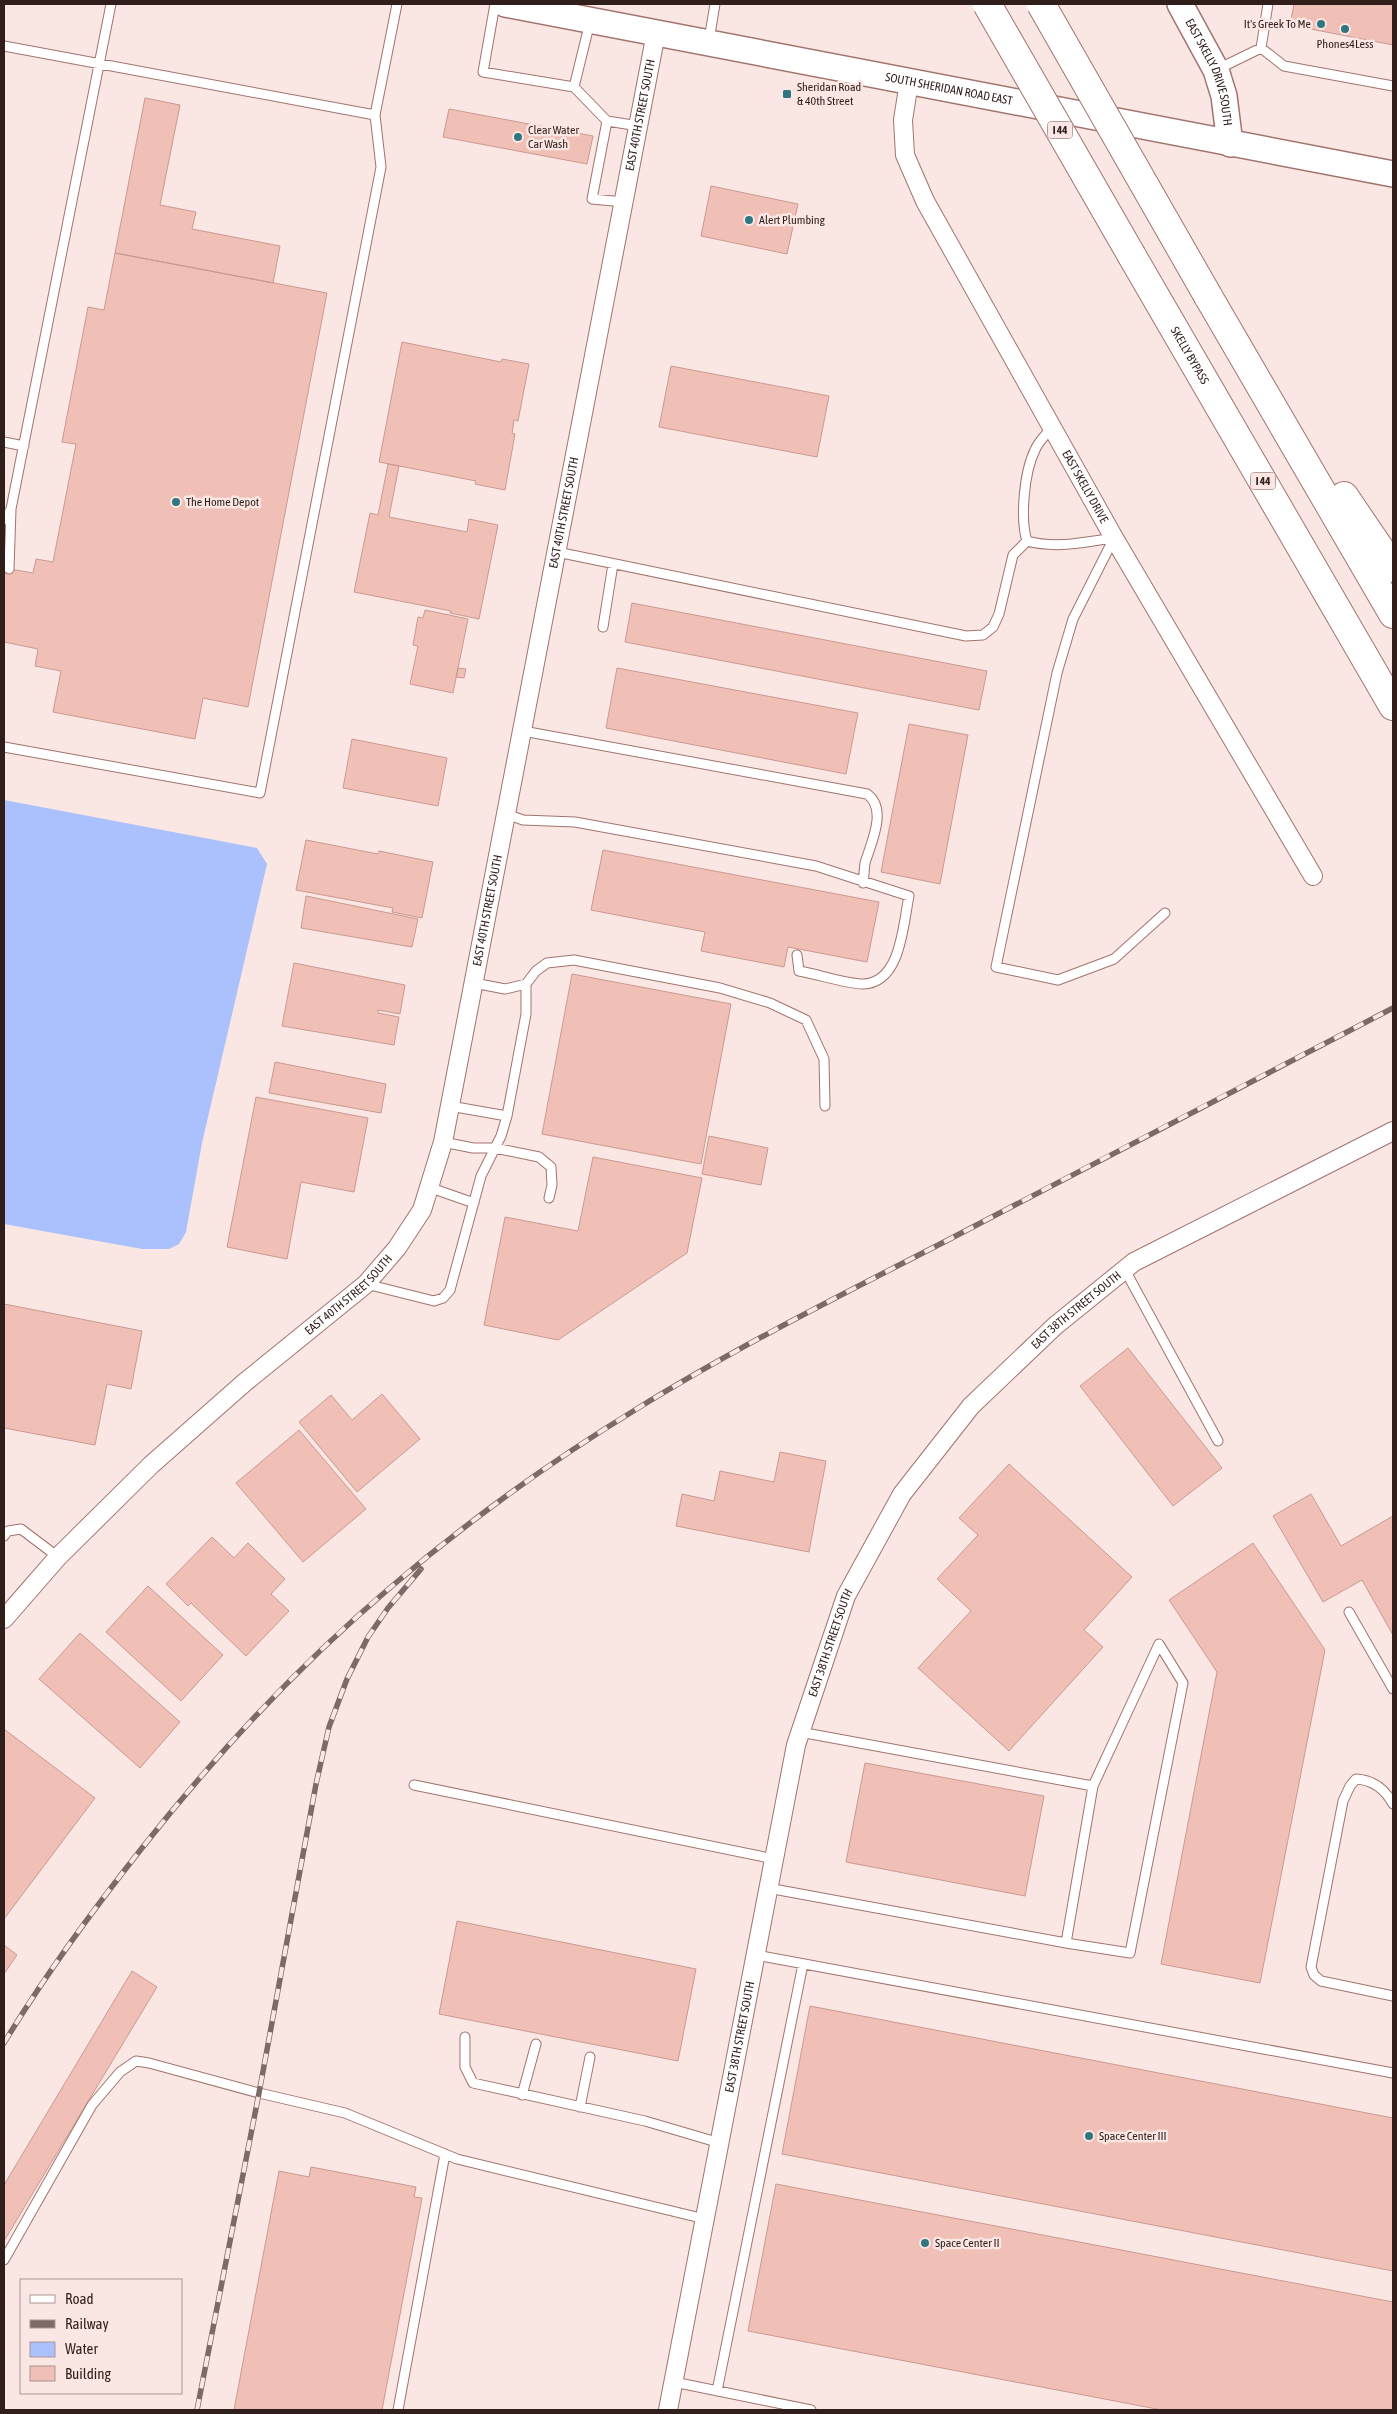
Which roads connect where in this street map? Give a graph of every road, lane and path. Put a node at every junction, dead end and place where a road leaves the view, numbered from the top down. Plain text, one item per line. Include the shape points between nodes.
1 (111, 4) edge
2 (396, 4) edge
3 (495, 4) edge
4 (505, 4) edge
5 (715, 4) edge
6 (987, 4) edge
7 (1041, 4) edge
8 (1180, 4) edge
9 (1268, 4) edge
10 (578, 16) junction
11 (656, 33) junction
12 (708, 43) junction
13 (4, 46) edge
14 (1261, 48) junction
15 (99, 64) junction
16 (1216, 70) junction
17 (909, 82) junction
18 (1393, 86) edge
19 (574, 88) junction
20 (375, 115) junction
21 (608, 121) junction
22 (639, 126) junction
23 (1230, 144) junction
24 (1393, 174) edge
25 (624, 202) junction
26 (1208, 296) junction
27 (1051, 428) junction
28 (4, 442) edge
29 (24, 446) junction
30 (11, 509) junction
31 (4, 520) edge
32 (1114, 538) junction
33 (1027, 541) junction
34 (557, 552) junction
35 (613, 564) junction
36 (1393, 568) edge
37 (9, 569) dead end
38 (1393, 614) edge
39 (603, 627) dead end
40 (1393, 706) edge
41 (523, 731) junction
42 (4, 747) edge
43 (506, 814) junction
44 (1313, 876) dead end
45 (863, 883) junction
46 (1165, 913) dead end
47 (798, 955) dead end
48 (474, 983) junction
49 (526, 984) junction
50 (450, 1106) junction
51 (825, 1106) dead end
52 (507, 1116) junction
53 (1393, 1131) edge
54 (443, 1142) junction
55 (495, 1148) junction
56 (431, 1188) junction
57 (549, 1198) dead end
58 (474, 1203) junction
59 (1125, 1270) junction
60 (366, 1284) junction
61 (1218, 1441) dead end
62 (4, 1536) edge
63 (58, 1557) junction
64 (1349, 1612) dead end
65 (4, 1619) edge
66 (1393, 1689) edge
67 (800, 1732) junction
68 (414, 1785) dead end
69 (1093, 1786) junction
70 (1393, 1804) edge
71 (774, 1860) junction
72 (768, 1888) junction
73 (1066, 1943) junction
74 (756, 1955) junction
75 (803, 1964) junction
76 (1393, 1996) edge
77 (465, 2037) dead end
78 (536, 2044) dead end
79 (590, 2057) dead end
80 (1393, 2073) edge
81 (522, 2095) junction
82 (580, 2107) junction
83 (720, 2142) junction
84 (446, 2154) junction
85 (705, 2219) junction
86 (4, 2260) edge
87 (674, 2382) junction
88 (717, 2391) junction
89 (398, 2410) edge
90 (668, 2410) edge
91 (810, 2410) edge

1 - 15 lane
2 - 20 lane
3 - 19 lane via 483,72
4 - 10 main road, SOUTH SHERIDAN ROAD EAST
5 - 12 lane
6 - 40 highway, SKELLY BYPASS / I 44, bridge
7 - 26 highway, bridge
8 - 16 main road, EAST SKELLY DRIVE SOUTH
9 - 14 lane
10 - 11 main road, SOUTH SHERIDAN ROAD EAST
10 - 19 lane
11 - 12 main road, SOUTH SHERIDAN ROAD EAST
11 - 22 street, EAST 40TH STREET SOUTH
12 - 17 main road, SOUTH SHERIDAN ROAD EAST
13 - 15 lane
14 - 16 lane
14 - 18 lane via 1284,66
15 - 20 lane
15 - 29 lane
16 - 23 main road, EAST SKELLY DRIVE SOUTH via 1224,96
17 - 23 main road, SOUTH SHERIDAN ROAD EAST
17 - 27 street, EAST SKELLY DRIVE via 903,120 905,155 925,201
19 - 21 lane
20 - 42 lane via 381,167 260,793
21 - 22 lane
21 - 25 lane via 592,199
22 - 25 street, EAST 40TH STREET SOUTH
23 - 24 main road, SOUTH SHERIDAN ROAD EAST
25 - 34 street, EAST 40TH STREET SOUTH
26 - 36 highway
26 - 38 highway
27 - 32 street, EAST SKELLY DRIVE
27 - 33 lane via 1035,450 1029,469 1024,508
28 - 29 lane
29 - 30 lane
30 - 31 lane
30 - 37 lane
32 - 33 lane via 1062,546
32 - 44 street, EAST SKELLY DRIVE
32 - 46 lane via 1073,619 1057,673 996,967 1058,980 1114,959
33 - 35 lane via 1013,556 1000,614 993,627 983,635 966,636
34 - 35 lane
34 - 41 street, EAST 40TH STREET SOUTH
35 - 39 lane
41 - 43 street, EAST 40TH STREET SOUTH
41 - 45 lane via 867,794 874,799 878,809
43 - 45 lane via 523,820 575,822 816,866
43 - 48 street, EAST 40TH STREET SOUTH
45 - 47 lane via 909,896 895,964 882,979 864,984 799,971
48 - 49 lane via 505,989
48 - 50 street, EAST 40TH STREET SOUTH
49 - 51 lane via 547,963 574,960 720,988 770,1003 806,1020 824,1059
49 - 52 lane via 526,1014
50 - 52 lane
50 - 54 street, EAST 40TH STREET SOUTH
52 - 55 lane
53 - 59 street, EAST 38TH STREET SOUTH via 1134,1262
54 - 55 lane via 473,1148
54 - 56 street, EAST 40TH STREET SOUTH
55 - 57 lane via 538,1157 551,1167
55 - 58 lane via 481,1176
56 - 58 lane
56 - 60 street, EAST 40TH STREET SOUTH via 422,1210 397,1248
58 - 60 lane via 450,1290 443,1298 426,1300
59 - 61 lane
59 - 67 street, EAST 38TH STREET SOUTH via 1054,1326 971,1406 902,1494 846,1596
60 - 63 street, EAST 40TH STREET SOUTH via 188,1432
62 - 63 lane via 8,1531 21,1529
63 - 65 street, EAST 40TH STREET SOUTH
64 - 66 lane
67 - 69 lane
67 - 71 street, EAST 38TH STREET SOUTH
68 - 71 lane
69 - 73 lane
69 - 73 lane via 1160,1644 1183,1683 1130,1953
70 - 76 lane via 1367,1779 1356,1779 1350,1786 1344,1801 1311,1967 1321,1981
71 - 72 street, EAST 38TH STREET SOUTH
72 - 73 lane
72 - 74 street, EAST 38TH STREET SOUTH
74 - 75 lane
74 - 83 street, EAST 38TH STREET SOUTH
75 - 80 lane
75 - 88 lane
77 - 81 lane via 465,2067 473,2083
78 - 81 lane
79 - 82 lane
81 - 82 lane
82 - 83 lane
83 - 85 street, EAST 38TH STREET SOUTH
84 - 85 lane
84 - 86 lane via 345,2113 136,2061 120,2072 92,2105
84 - 89 lane
85 - 87 street, EAST 38TH STREET SOUTH
87 - 88 lane
87 - 90 street, EAST 38TH STREET SOUTH
88 - 91 lane

